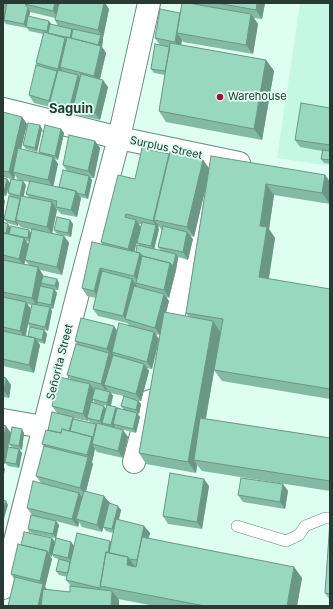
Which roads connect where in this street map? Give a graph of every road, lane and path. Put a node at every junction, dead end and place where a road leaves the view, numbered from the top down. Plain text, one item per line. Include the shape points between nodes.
1 (149, 3) edge
2 (3, 109) edge
3 (119, 138) junction
4 (218, 159) junction
5 (260, 168) edge
6 (160, 363) edge
7 (154, 386) edge
8 (3, 420) edge
9 (43, 427) junction
10 (134, 462) dead end
11 (330, 518) edge
12 (237, 526) dead end
13 (3, 588) edge

1 - 3 street, Señorita Street
2 - 3 street, Surplus Street
3 - 4 street, Surplus Street
3 - 9 street, Señorita Street
4 - 5 street, Surplus Street
4 - 6 street
7 - 10 street
8 - 9 street
9 - 13 street, Señorita Street
11 - 12 lane via 305,526 298,535 286,541

